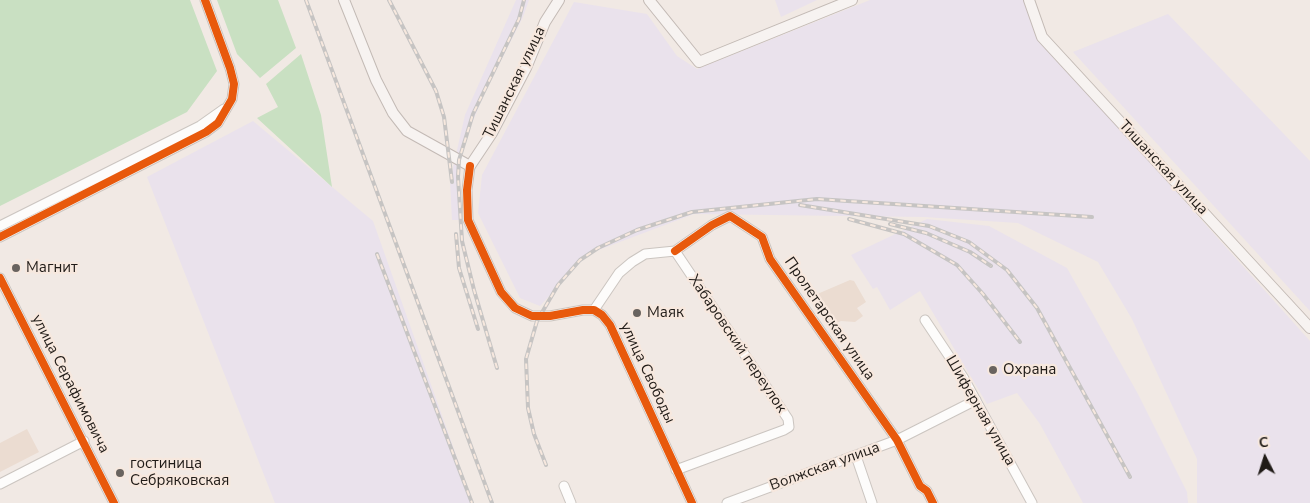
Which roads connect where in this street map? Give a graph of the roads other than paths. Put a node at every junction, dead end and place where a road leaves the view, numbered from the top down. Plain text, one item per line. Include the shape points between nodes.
1 (205, 0) edge
2 (344, 0) edge
3 (559, 0) edge
4 (649, 0) edge
5 (852, 0) edge
6 (1029, 0) edge
7 (227, 108) junction
8 (470, 166) junction
9 (0, 226) edge
10 (0, 236) edge
11 (675, 251) junction
12 (0, 278) edge
13 (594, 310) junction
14 (926, 320) dead end
15 (1310, 328) edge
16 (976, 400) junction
17 (897, 440) junction
18 (84, 441) junction
19 (856, 456) junction
20 (676, 470) junction
21 (1, 484) edge
22 (564, 486) dead end
23 (114, 503) edge
24 (571, 503) edge
25 (692, 503) edge
26 (727, 503) edge
27 (872, 503) edge
28 (933, 503) edge
29 (1032, 503) edge

1 - 7 street via 234,84
2 - 8 main road via 393,113 407,131
3 - 8 main road, Тишанская улица via 545,22 526,68 492,133
4 - 5 main road via 699,62
6 - 15 main road, Тишанская улица via 1042,37
7 - 9 street via 200,126
7 - 10 street via 218,124 206,132
8 - 13 street via 468,220 501,292 515,308 532,316
11 - 13 street via 645,254 632,262 619,273
11 - 17 street, Пролетарская улица via 730,216 762,237 770,259
11 - 20 street, Хабаровский переулок via 789,423 784,430
12 - 18 street, улица Серафимовича
13 - 20 street, улица Свободы via 610,325
14 - 16 street, Шиферная улица
16 - 17 street, Волжская улица
16 - 29 street, Шиферная улица
17 - 19 street, Волжская улица
17 - 28 street, Пролетарская улица via 920,486 927,491
18 - 21 street
18 - 23 street, улица Серафимовича
19 - 26 street, Волжская улица
19 - 27 street
20 - 25 street, улица Свободы
22 - 24 street

